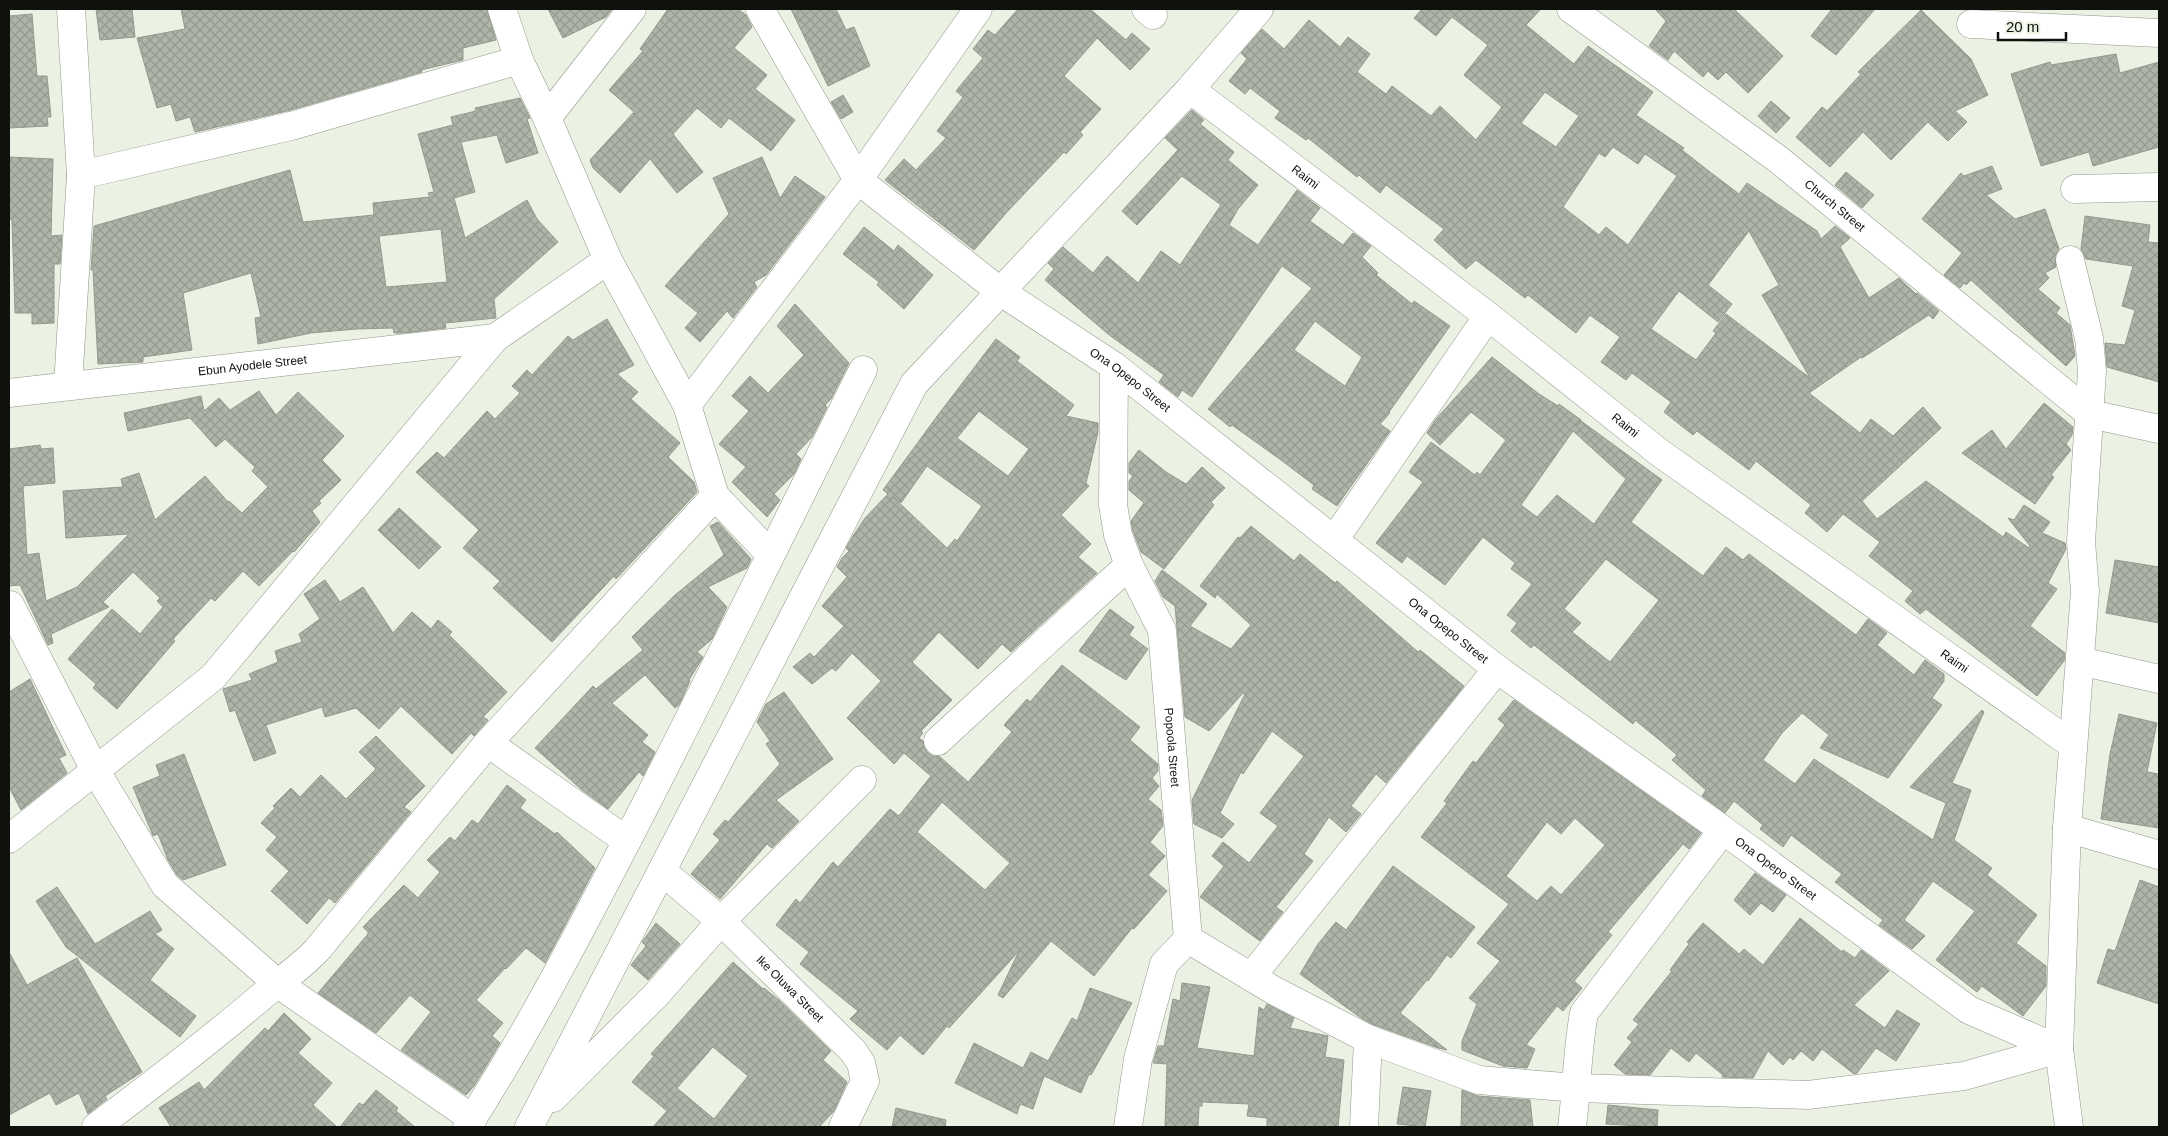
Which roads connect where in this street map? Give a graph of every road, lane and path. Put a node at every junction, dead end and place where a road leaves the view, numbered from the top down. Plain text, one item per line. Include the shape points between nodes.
1 (71, 9) edge
2 (502, 9) edge
3 (632, 9) edge
4 (760, 9) edge
5 (978, 9) edge
6 (1259, 9) edge
7 (1571, 9) edge
8 (1971, 24) dead end
9 (2159, 33) edge
10 (519, 60) junction
11 (1190, 90) junction
12 (547, 118) junction
13 (81, 175) junction
14 (858, 180) junction
15 (2159, 187) edge
16 (2075, 189) dead end
17 (608, 260) junction
18 (2070, 260) dead end
19 (998, 290) junction
20 (1488, 316) junction
21 (495, 338) junction
22 (1114, 366) junction
23 (863, 370) dead end
24 (68, 385) junction
25 (9, 393) edge
26 (687, 405) junction
27 (2090, 414) junction
28 (2159, 429) edge
29 (715, 496) junction
30 (1334, 540) junction
31 (770, 554) junction
32 (1129, 565) junction
33 (10, 605) dead end
34 (2080, 661) junction
35 (1497, 669) junction
36 (2159, 679) edge
37 (938, 741) dead end
38 (488, 743) junction
39 (2073, 745) junction
40 (95, 770) junction
41 (862, 780) dead end
42 (2067, 828) junction
43 (1723, 830) junction
44 (9, 839) edge
45 (626, 841) junction
46 (2159, 855) edge
47 (662, 871) junction
48 (721, 921) junction
49 (1188, 938) junction
50 (1251, 977) junction
51 (277, 983) junction
52 (1368, 1039) junction
53 (2059, 1049) junction
54 (1577, 1088) junction
55 (532, 1121) edge
56 (470, 1123) edge
57 (96, 1127) edge
58 (843, 1127) edge
59 (1128, 1127) edge
60 (1364, 1127) edge
61 (1572, 1127) edge
62 (2069, 1127) edge

1 - 13 street
2 - 10 street
3 - 12 street
4 - 14 street
5 - 14 street
6 - 11 street
7 - 27 street, Church Street via 1779,160
8 - 9 street
10 - 12 street
10 - 13 street via 291,126
11 - 19 street
11 - 20 street, Raimi
12 - 17 street
13 - 24 street
14 - 19 street, Ona Opepo Street
14 - 26 street
15 - 16 street
17 - 21 street
17 - 26 street
18 - 27 street via 2089,338 2092,371
19 - 22 street, Ona Opepo Street
19 - 47 street via 914,384
20 - 30 street
20 - 39 street, Raimi via 1660,453
21 - 24 street, Ebun Ayodele Street
21 - 40 street via 213,677
22 - 30 street, Ona Opepo Street
22 - 32 street, Popoola Street via 1113,505 1118,535
23 - 31 street
24 - 25 street, Ebun Ayodele Street
26 - 29 street
27 - 28 street
27 - 34 street via 2081,542 2085,591
29 - 31 street
29 - 38 street
30 - 35 street, Ona Opepo Street
31 - 45 street
32 - 37 street
32 - 49 street, Popoola Street via 1162,630
33 - 40 street
34 - 36 street
34 - 39 street
35 - 43 street, Ona Opepo Street
35 - 50 street
38 - 45 street
38 - 51 street via 317,950 297,970
39 - 42 street
40 - 44 street
40 - 51 street via 165,884
41 - 48 street
42 - 46 street
42 - 53 street
43 - 53 street, Ona Opepo Street via 1969,1010
43 - 54 street via 1584,1013
45 - 56 street via 570,952
47 - 48 street, Ike Oluwa Street
47 - 55 street
48 - 55 street via 656,995
48 - 58 street, Ike Oluwa Street via 853,1050 865,1081
49 - 50 street
49 - 59 street via 1164,964 1138,1059
50 - 52 street
51 - 56 street
51 - 57 street via 204,1045
52 - 54 street via 1479,1080
52 - 60 street
53 - 54 street via 1964,1076 1808,1095
53 - 62 street
54 - 61 street

